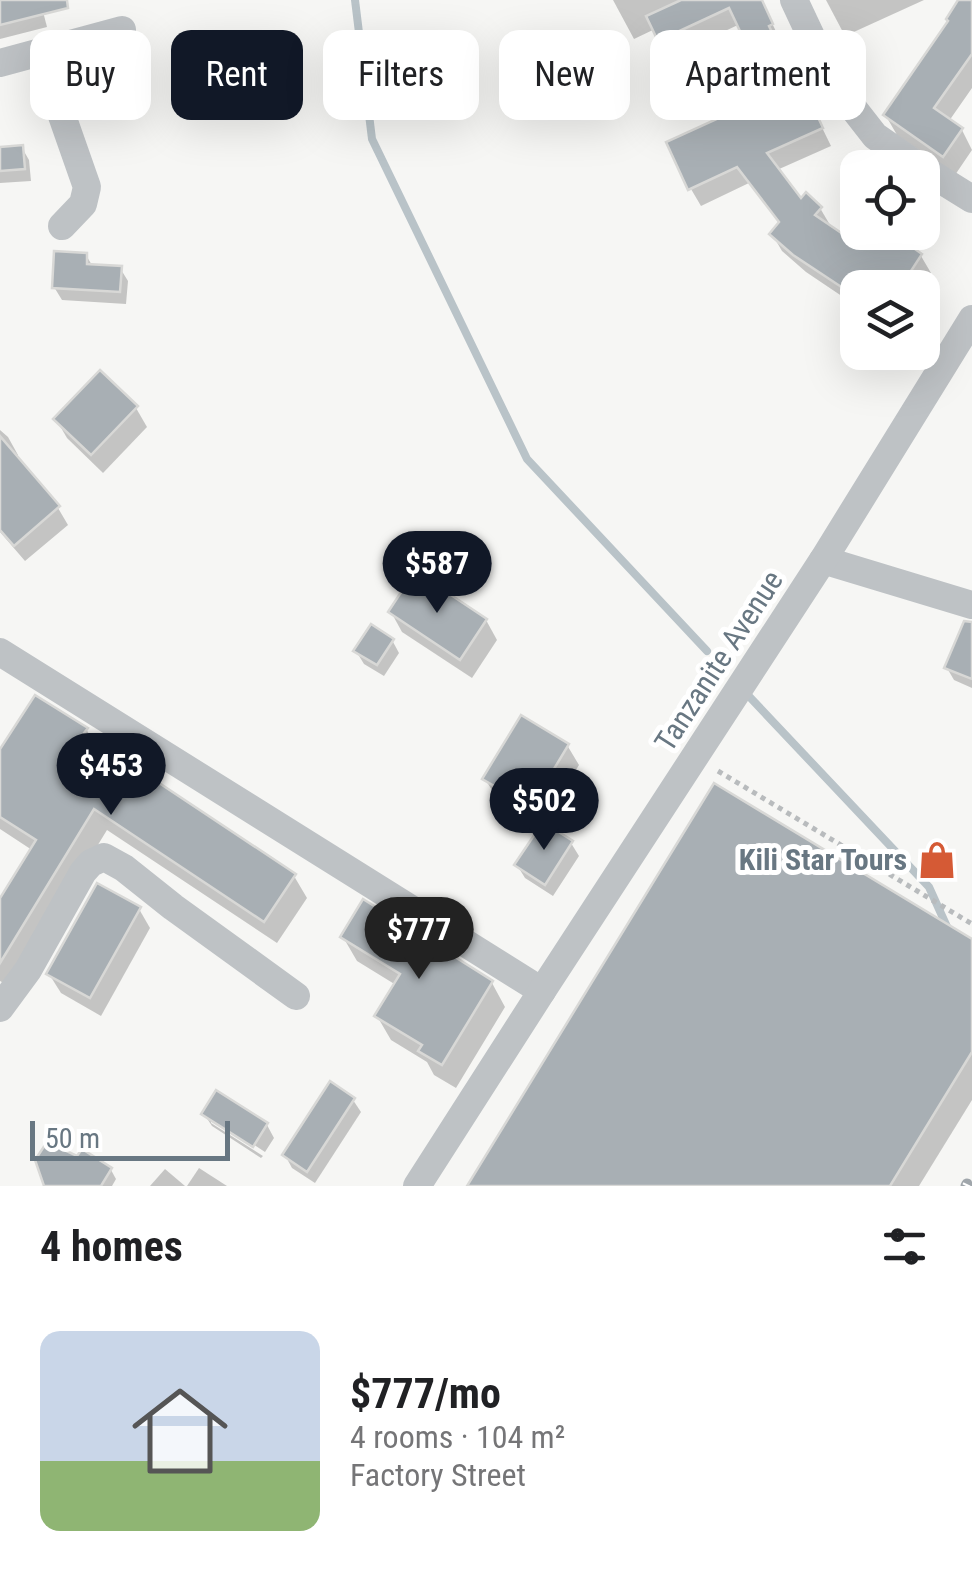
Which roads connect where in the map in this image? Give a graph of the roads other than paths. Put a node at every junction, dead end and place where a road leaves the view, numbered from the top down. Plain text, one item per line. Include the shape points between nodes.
1 (794, 0) edge
2 (30, 56) edge
3 (0, 63) edge
4 (63, 120) edge
5 (896, 150) edge
6 (940, 179) edge
7 (972, 199) edge
8 (62, 226) dead end
9 (972, 318) edge
10 (823, 560) junction
11 (972, 605) edge
12 (0, 652) edge
13 (542, 990) junction
14 (296, 996) dead end
15 (0, 1008) edge
16 (417, 1186) edge

1 - 5 street via 832,81 875,136
2 - 3 street
4 - 8 street via 86,187 82,204
6 - 7 street
9 - 10 street, Tanzanite Avenue
10 - 11 street
10 - 13 street, Tanzanite Avenue
12 - 13 street
13 - 16 street, Tanzanite Avenue
14 - 15 street via 104,857 83,872

